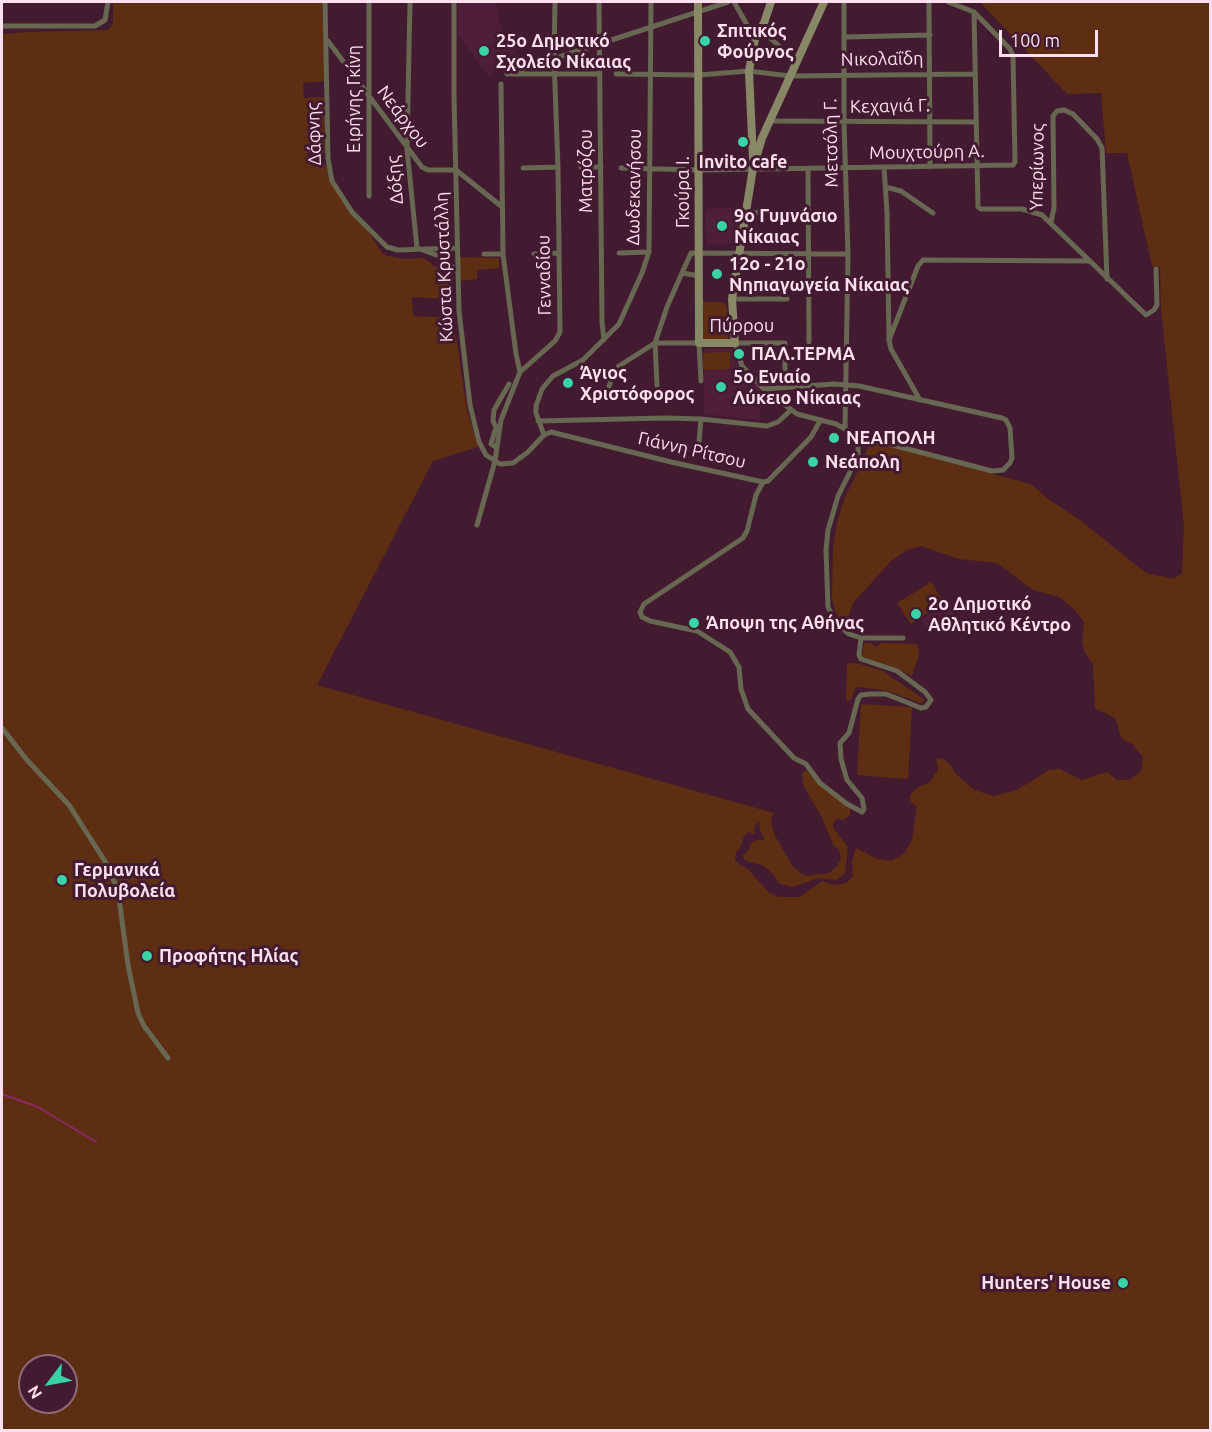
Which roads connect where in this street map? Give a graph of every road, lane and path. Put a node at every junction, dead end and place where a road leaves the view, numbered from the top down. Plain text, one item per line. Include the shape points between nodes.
1 (108, 2) edge
2 (325, 2) edge
3 (369, 2) edge
4 (410, 2) edge
5 (454, 2) edge
6 (555, 2) edge
7 (600, 2) edge
8 (651, 2) edge
9 (728, 2) edge
10 (734, 2) edge
11 (771, 2) edge
12 (824, 2) edge
13 (844, 2) edge
14 (929, 2) edge
15 (948, 2) edge
16 (698, 6) edge
17 (974, 12) junction
18 (2, 26) edge
19 (651, 26) junction
20 (761, 30) junction
21 (930, 35) junction
22 (845, 37) junction
23 (755, 39) junction
24 (327, 40) junction
25 (599, 43) junction
26 (554, 58) junction
27 (797, 62) junction
28 (750, 71) junction
29 (930, 73) junction
30 (555, 74) junction
31 (600, 74) junction
32 (616, 74) dead end
33 (974, 74) junction
34 (651, 75) junction
35 (699, 75) junction
36 (845, 75) junction
37 (790, 76) junction
38 (501, 84) dead end
39 (370, 98) junction
40 (930, 120) junction
41 (770, 121) junction
42 (844, 122) junction
43 (975, 122) junction
44 (408, 148) junction
45 (976, 165) junction
46 (558, 167) junction
47 (581, 167) dead end
48 (602, 167) junction
49 (884, 167) junction
50 (930, 167) junction
51 (523, 168) dead end
52 (621, 168) dead end
53 (651, 168) junction
54 (753, 168) junction
55 (808, 168) junction
56 (847, 169) junction
57 (456, 170) junction
58 (699, 170) junction
59 (885, 187) junction
60 (369, 196) dead end
61 (501, 206) junction
62 (808, 212) junction
63 (745, 213) junction
64 (933, 213) dead end
65 (1051, 222) junction
66 (417, 248) junction
67 (456, 248) junction
68 (649, 252) junction
69 (559, 253) junction
70 (619, 253) dead end
71 (696, 253) junction
72 (484, 254) dead end
73 (503, 254) junction
74 (534, 254) dead end
75 (740, 254) junction
76 (808, 254) junction
77 (848, 254) junction
78 (1089, 261) junction
79 (1156, 269) dead end
80 (457, 271) junction
81 (682, 273) junction
82 (700, 276) junction
83 (1107, 279) junction
84 (732, 299) junction
85 (787, 299) dead end
86 (604, 340) junction
87 (889, 340) junction
88 (809, 342) dead end
89 (655, 343) junction
90 (699, 343) junction
91 (735, 343) junction
92 (520, 372) junction
93 (701, 381) dead end
94 (509, 384) dead end
95 (847, 385) junction
96 (657, 386) dead end
97 (785, 387) junction
98 (608, 389) dead end
99 (764, 389) junction
100 (920, 399) junction
101 (791, 410) junction
102 (701, 419) junction
103 (538, 421) junction
104 (820, 421) junction
105 (845, 428) junction
106 (544, 435) junction
107 (858, 436) junction
108 (699, 442) dead end
109 (497, 448) junction
110 (495, 462) junction
111 (763, 483) junction
112 (477, 525) dead end
113 (861, 638) junction
114 (903, 638) dead end
115 (2, 728) edge
116 (168, 1058) dead end

1 - 18 street via 105,20 95,26
2 - 24 street, Δάφνης
3 - 39 street, Ειρήνης Γκίνη
4 - 44 street, Δόξης
5 - 57 street, Κώστα Κρυστάλλη
6 - 26 street, Γενναδίου
7 - 25 street, Ματρόζου
8 - 19 street, Δωδεκανήσου
9 - 16 street
10 - 23 street
11 - 20 street
12 - 27 street
13 - 22 street, Μετσόλη Γ.
14 - 21 street
15 - 17 street
16 - 19 street
16 - 35 street, Γκούρα Ι.
17 - 33 street
17 - 45 street, Μουχτούρη Α. via 1006,43 1013,56 1015,162 1010,166
19 - 25 street
19 - 34 street, Δωδεκανήσου
20 - 23 street
20 - 27 street
21 - 22 street
21 - 29 street
22 - 36 street, Μετσόλη Γ.
23 - 28 street
24 - 39 street, Νεάρχου
24 - 66 street, Δάφνης via 328,159 332,181 348,207 387,247
25 - 26 street
25 - 31 street, Ματρόζου
26 - 30 street, Γενναδίου
26 - 30 street via 507,75
27 - 37 street
28 - 35 street, Νικολαΐδη
28 - 37 street, Νικολαΐδη
28 - 54 street
29 - 33 street, Νικολαΐδη
29 - 36 street, Νικολαΐδη
29 - 40 street
30 - 31 street
30 - 46 street, Γενναδίου
31 - 48 street, Ματρόζου
32 - 34 street, Νικολαΐδη
33 - 43 street
34 - 35 street, Νικολαΐδη
34 - 53 street, Δωδεκανήσου
35 - 58 street, Γκούρα Ι.
36 - 37 street, Νικολαΐδη
36 - 42 street, Μετσόλη Γ.
37 - 41 street
38 - 61 street
39 - 44 street, Νεάρχου
39 - 60 street, Ειρήνης Γκίνη
40 - 42 street, Κεχαγιά Γ.
40 - 43 street, Κεχαγιά Γ.
40 - 50 street
41 - 42 street, Κεχαγιά Γ.
41 - 54 street
42 - 56 street, Μετσόλη Γ.
43 - 45 street
44 - 57 street, Νεάρχου via 428,170
44 - 66 street, Δόξης
45 - 50 street, Μουχτούρη Α.
45 - 65 street via 976,204 981,209 1022,209
46 - 51 street
46 - 69 street, Γενναδίου
47 - 48 street
48 - 86 street, Ματρόζου
49 - 50 street, Μουχτούρη Α.
49 - 56 street, Μουχτούρη Α.
49 - 59 street
52 - 53 street, Μουχτούρη Α.
53 - 58 street, Μουχτούρη Α.
53 - 68 street, Δωδεκανήσου
54 - 55 street, Μουχτούρη Α.
54 - 58 street, Μουχτούρη Α.
54 - 63 street
55 - 56 street, Μουχτούρη Α.
55 - 62 street
56 - 77 street, Μετσόλη Γ.
57 - 61 street
57 - 67 street, Κώστα Κρυστάλλη
58 - 71 street, Γκούρα Ι.
59 - 64 street via 901,191
59 - 87 street
61 - 73 street
62 - 63 street
62 - 76 street
63 - 75 street
65 - 78 street
65 - 83 street, Υπερίωνος via 1054,113 1064,110 1070,111 1100,143 1103,153
66 - 67 street, Δάφνης
66 - 80 street via 442,257
67 - 80 street, Κώστα Κρυστάλλη
68 - 70 street
68 - 86 street, Δωδεκανήσου via 626,311
69 - 74 street
69 - 92 street, Γενναδίου via 560,332
71 - 75 street
71 - 81 street
71 - 82 street, Γκούρα Ι.
72 - 73 street
73 - 92 street
75 - 76 street
75 - 84 street
76 - 77 street
76 - 88 street
77 - 95 street, Μετσόλη Γ.
78 - 83 street
78 - 87 street via 923,260
79 - 83 street via 1156,305 1147,315
80 - 110 street, Κώστα Κρυστάλλη via 470,405 479,442
81 - 82 street
81 - 89 street
82 - 90 street, Γκούρα Ι.
84 - 85 street
84 - 91 street
86 - 103 street, Δωδεκανήσου via 583,360 547,381 536,406
87 - 100 street
89 - 90 street, Πύρρου
89 - 96 street
89 - 98 street via 619,366
90 - 91 street, Πύρρου
90 - 93 street, Γκούρα Ι.
91 - 97 street, Πύρρου via 785,343
91 - 99 street via 742,366
92 - 109 street, Γενναδίου via 501,420
94 - 109 street via 494,410 496,427 490,444
95 - 97 street
95 - 100 street
95 - 105 street, Μετσόλη Γ.
97 - 99 street
99 - 101 street
100 - 107 street via 1006,420 1010,428 1010,463 1003,470 992,471
101 - 102 street via 767,426
101 - 104 street
102 - 103 street
102 - 108 street
103 - 106 street, Δωδεκανήσου
104 - 105 street
104 - 111 street, Γιάννη Ρίτσου via 815,433
105 - 107 street
106 - 110 street via 513,463
106 - 111 street, Γιάννη Ρίτσου via 560,433
107 - 113 street via 857,462 837,496 828,530 826,583 830,615 843,629
109 - 110 street, Γενναδίου
110 - 112 street, Γενναδίου
111 - 113 street via 743,538 644,604 640,612 650,621 697,631 730,652 739,667 748,709 794,758 806,764 820,783 862,812 862,798 847,780 840,759 840,743 849,733 858,699 886,694 921,708 931,700 897,671 861,658
113 - 114 street
115 - 116 street via 69,805 108,866 118,891 138,1013

